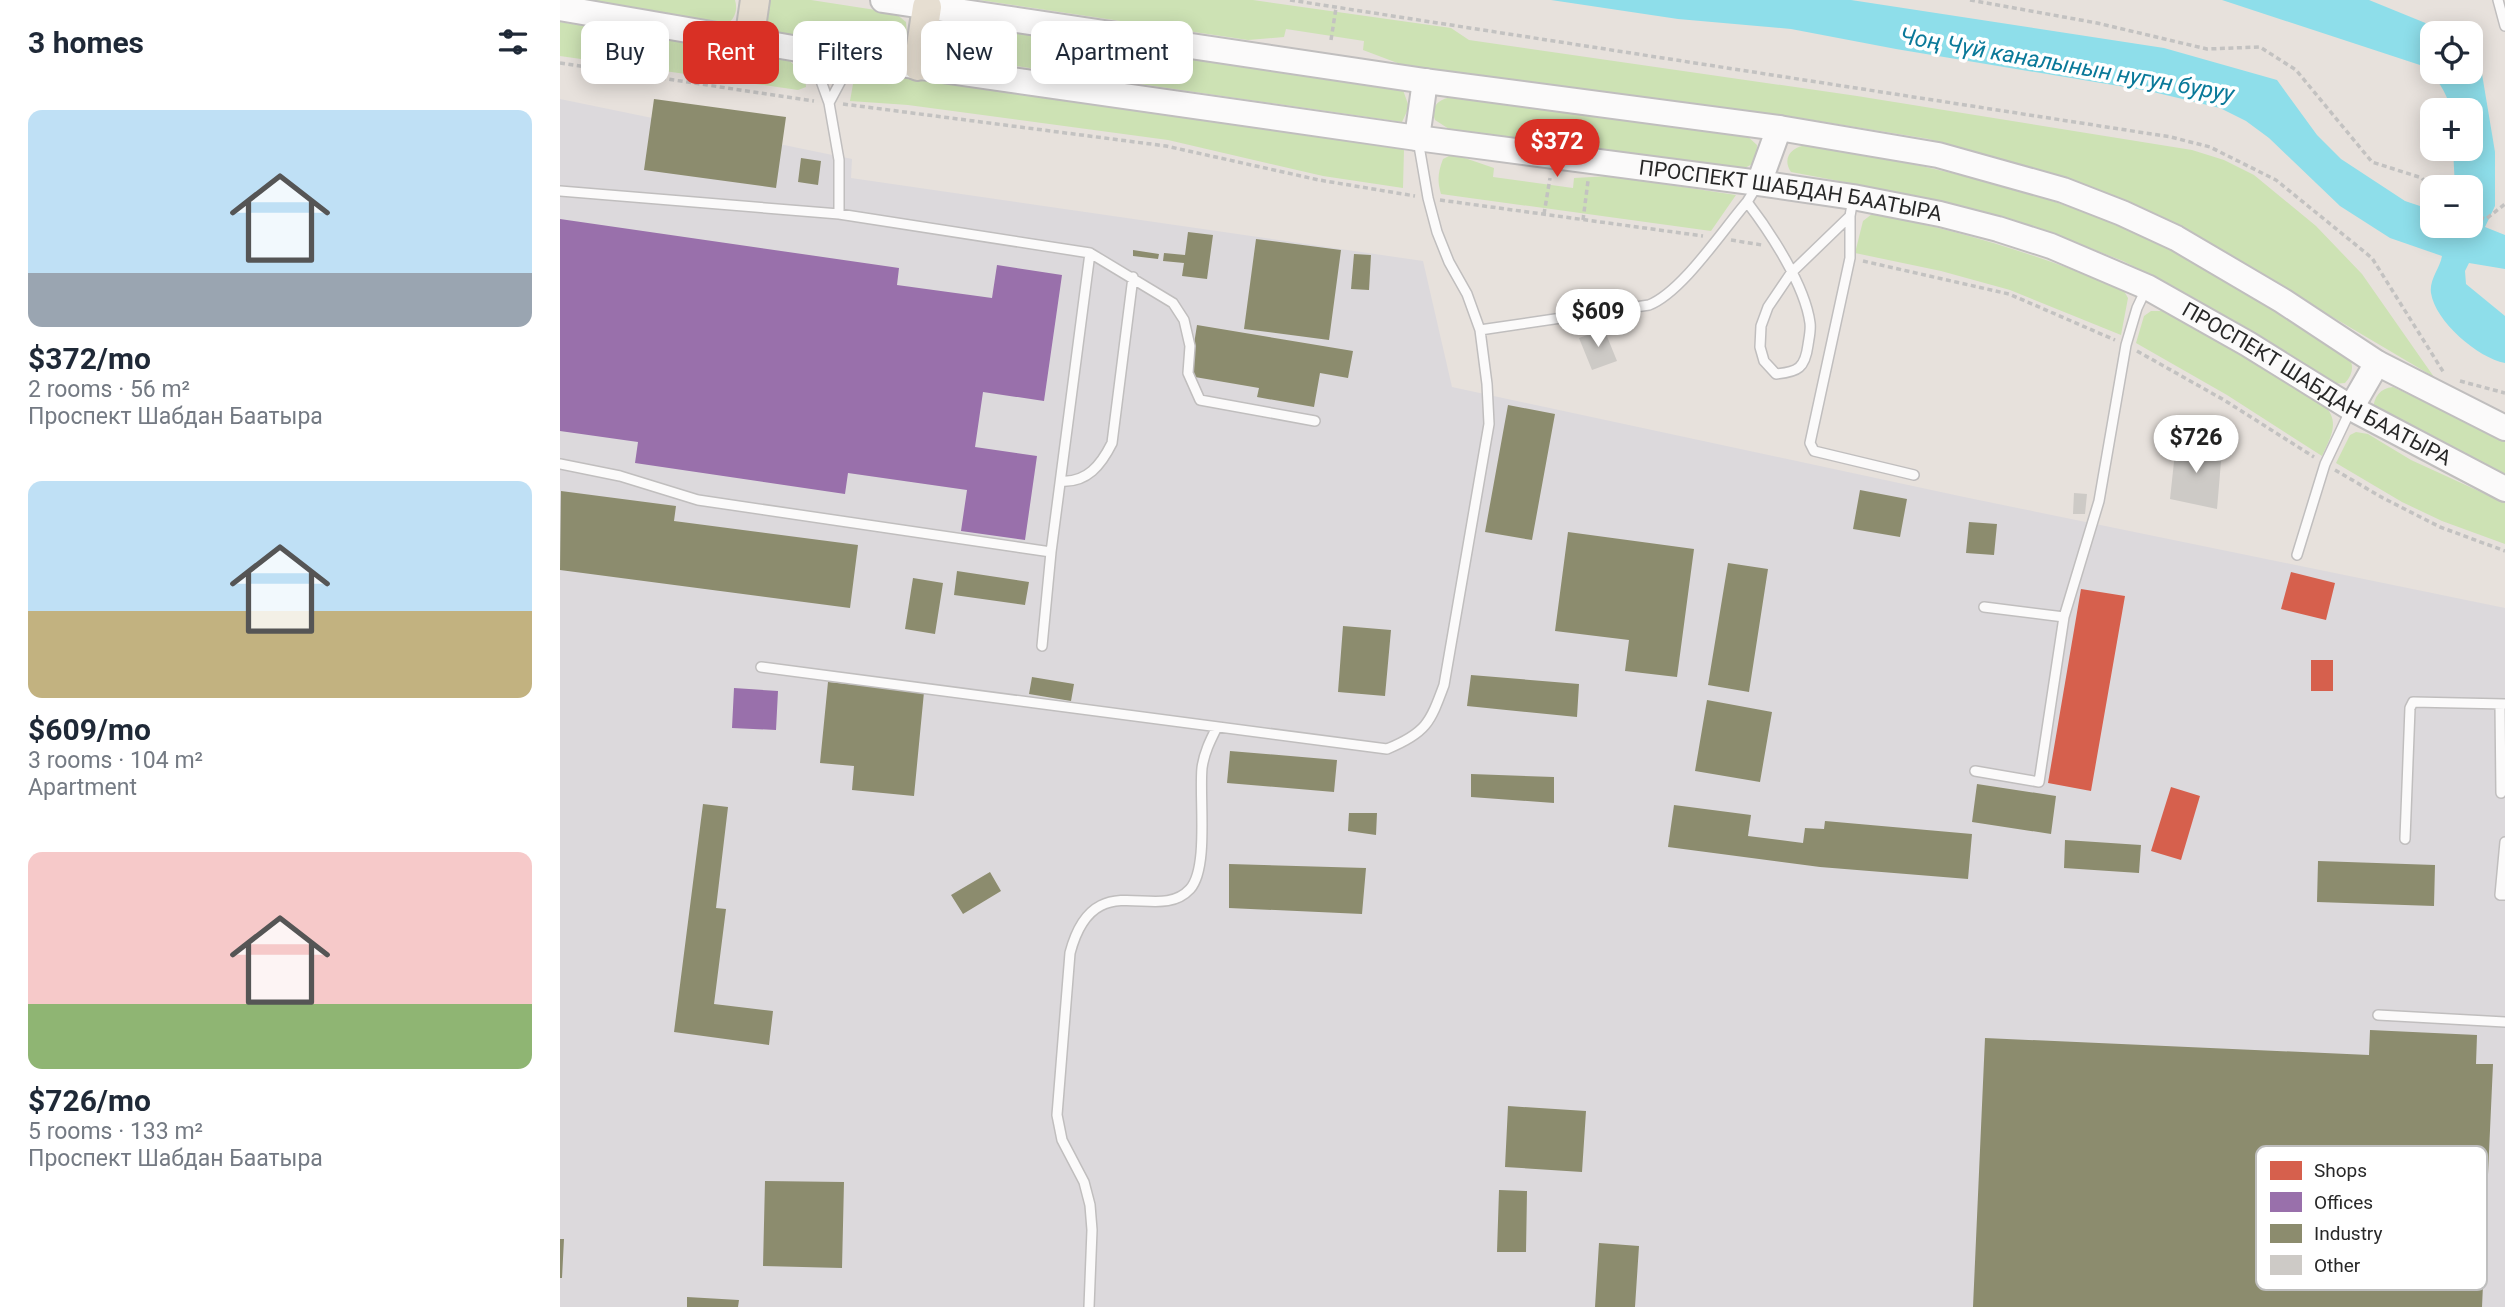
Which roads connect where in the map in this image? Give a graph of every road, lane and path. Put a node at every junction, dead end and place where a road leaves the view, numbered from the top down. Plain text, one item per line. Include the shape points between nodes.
1 (755, 0) edge
2 (883, 0) edge
3 (1290, 0) edge
4 (1970, 0) edge
5 (2498, 0) edge
6 (927, 6) junction
7 (1336, 7) junction
8 (560, 8) edge
9 (752, 21) edge
10 (2505, 26) edge
11 (683, 29) edge
12 (1331, 40) dead end
13 (560, 63) edge
14 (907, 64) edge
15 (918, 66) junction
16 (1424, 81) junction
17 (822, 84) edge
18 (839, 84) edge
19 (829, 103) junction
20 (1779, 128) junction
21 (1417, 138) junction
22 (2420, 177) edge
23 (1549, 178) dead end
24 (1588, 181) dead end
25 (560, 191) edge
26 (1753, 192) junction
27 (1428, 198) junction
28 (2505, 204) edge
29 (1851, 206) junction
30 (839, 214) junction
31 (1544, 214) junction
32 (2483, 218) edge
33 (1583, 220) junction
34 (1716, 238) junction
35 (1776, 247) junction
36 (1090, 253) junction
37 (1850, 258) junction
38 (1791, 273) junction
39 (1133, 277) junction
40 (2147, 287) junction
41 (1480, 330) junction
42 (2126, 345) junction
43 (2377, 363) junction
44 (2447, 377) dead end
45 (2458, 380) dead end
46 (2505, 393) edge
47 (2351, 408) junction
48 (1315, 421) dead end
49 (2505, 428) edge
50 (560, 464) edge
51 (2325, 464) junction
52 (1914, 475) dead end
53 (1061, 481) junction
54 (2505, 489) edge
55 (2505, 551) edge
56 (1051, 552) junction
57 (2297, 555) dead end
58 (1984, 607) dead end
59 (2064, 617) junction
60 (1042, 646) dead end
61 (761, 667) dead end
62 (2503, 704) edge
63 (1217, 727) junction
64 (1975, 771) dead end
65 (2501, 793) dead end
66 (2405, 839) dead end
67 (2505, 842) edge
68 (2505, 895) edge
69 (2378, 1015) dead end
70 (2505, 1022) edge
71 (1089, 1307) edge

1 - 9 main road
2 - 6 main road
3 - 7 path
4 - 22 path via 2207,49 2260,47 2296,70 2372,162
5 - 10 lane
6 - 15 main road
6 - 16 main road
7 - 12 path
7 - 44 path via 2171,137 2210,147 2276,180 2372,258
8 - 11 main road, ПРОСПЕКТ ШАБДАН БААТЫРА
13 - 19 path
14 - 15 main road, ПРОСПЕКТ ШАБДАН БААТЫРА
15 - 21 main road, ПРОСПЕКТ ШАБДАН БААТЫРА
16 - 20 main road
16 - 21 main road
17 - 19 lane
18 - 19 lane
19 - 27 path via 1166,146 1319,180
19 - 30 lane via 839,160
20 - 26 main road
20 - 43 main road via 1938,155 2063,190 2122,213 2283,300
21 - 26 main road, ПРОСПЕКТ ШАБДАН БААТЫРА
21 - 27 lane
23 - 31 path
24 - 33 path
25 - 30 lane
26 - 29 main road, ПРОСПЕКТ ШАБДАН БААТЫРА
26 - 34 lane
26 - 35 lane
27 - 31 path
27 - 41 lane via 1437,232
28 - 32 path
29 - 37 lane
29 - 38 lane
29 - 40 main road, ПРОСПЕКТ ШАБДАН БААТЫРА via 1940,214 1998,229
30 - 36 lane
31 - 33 path
33 - 34 path
34 - 35 path
34 - 41 lane via 1671,293 1649,305
35 - 38 lane
36 - 39 lane
36 - 53 lane
37 - 42 path via 2008,294
37 - 52 lane via 1810,443 1814,451
38 - 38 lane via 1761,326 1764,361 1776,374 1793,373 1807,353 1810,324
39 - 48 lane via 1173,303 1184,320 1190,346 1188,373 1200,400
39 - 53 lane via 1112,443 1104,460 1089,474 1074,482
40 - 42 lane
40 - 47 main road, ПРОСПЕКТ ШАБДАН БААТЫРА
41 - 63 lane via 1489,424 1444,685 1432,718 1420,732 1387,749
42 - 51 path
42 - 59 lane via 2099,501
43 - 47 main road
43 - 49 main road
45 - 46 path
47 - 51 lane
47 - 54 main road, ПРОСПЕКТ ШАБДАН БААТЫРА
50 - 56 lane via 620,476 698,500
51 - 55 path via 2440,527
51 - 57 lane
53 - 56 lane
56 - 60 lane
58 - 59 lane
59 - 64 lane via 2039,782
61 - 63 lane
62 - 65 lane
62 - 66 lane via 2413,702
63 - 71 lane via 1202,770 1201,855 1193,884 1177,898 1111,902 1096,908 1079,927 1070,953 1057,1115 1062,1140 1084,1182 1090,1205
67 - 68 lane via 2500,895
69 - 70 lane

